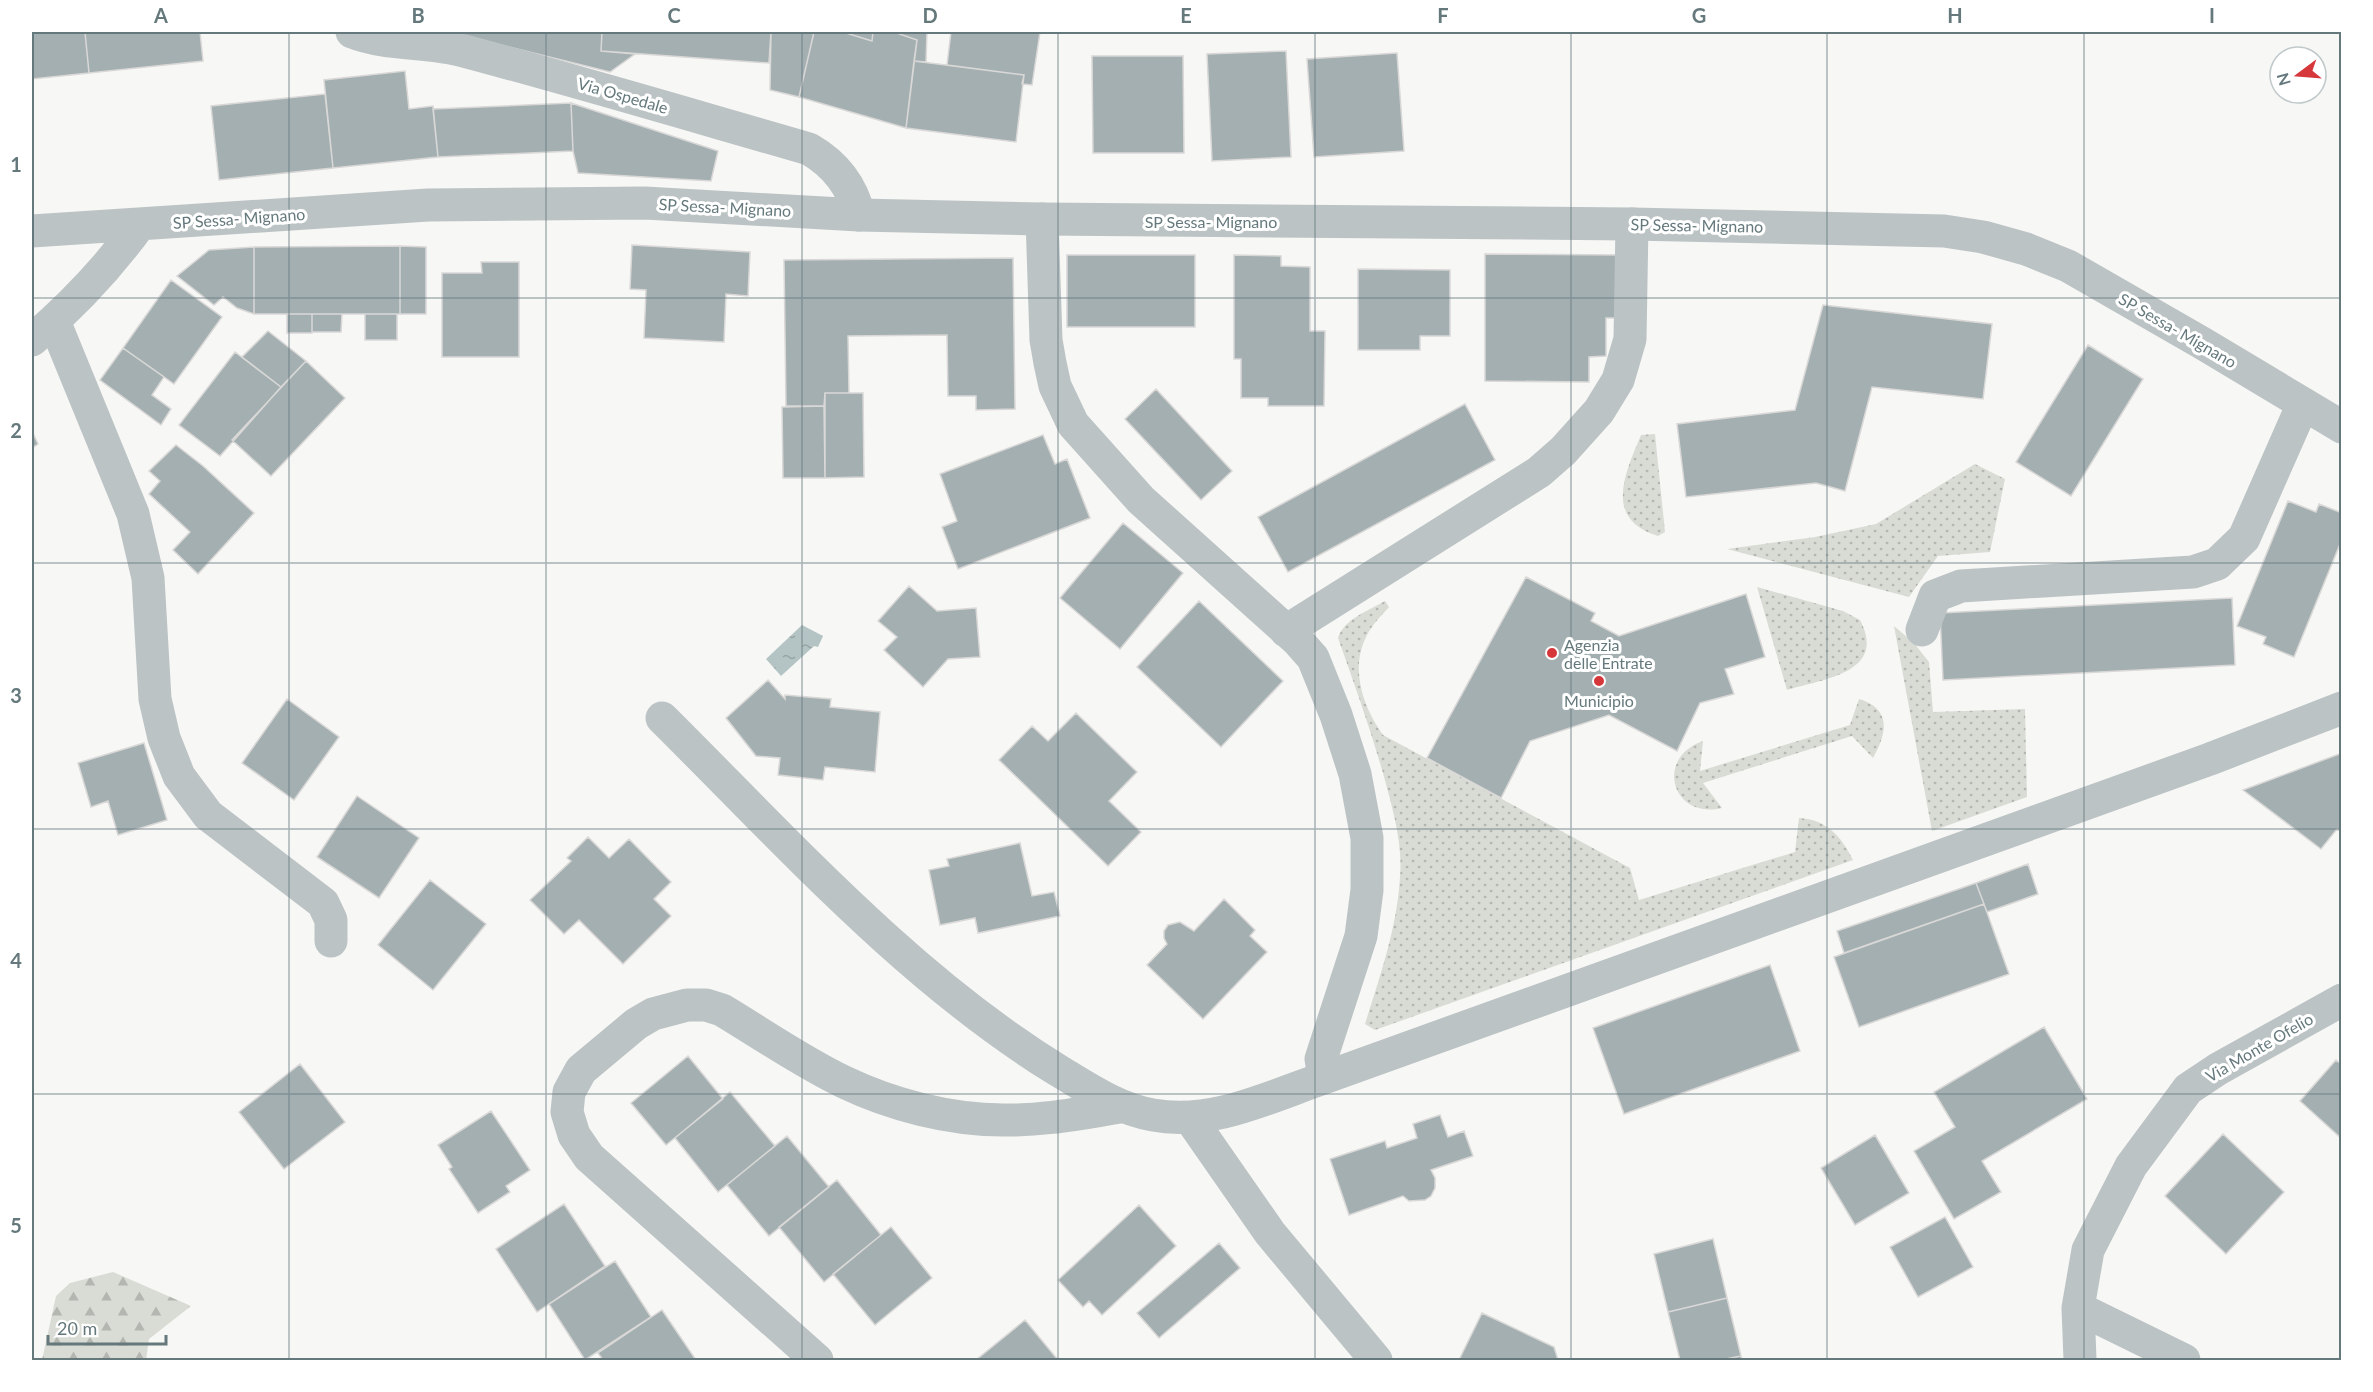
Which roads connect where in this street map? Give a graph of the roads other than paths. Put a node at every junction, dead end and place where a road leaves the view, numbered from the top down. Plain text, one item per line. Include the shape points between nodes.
1 (352, 32) edge
2 (859, 214) junction
3 (1042, 219) junction
4 (140, 224) junction
5 (1632, 224) junction
6 (32, 231) edge
7 (43, 331) edge
8 (2303, 404) junction
9 (2342, 427) edge
10 (1922, 630) dead end
11 (1286, 631) junction
12 (2342, 708) edge
13 (662, 718) dead end
14 (331, 941) dead end
15 (2342, 1000) edge
16 (1324, 1078) junction
17 (1121, 1107) junction
18 (1190, 1118) junction
19 (2078, 1308) junction
20 (817, 1360) edge
21 (1376, 1360) edge
22 (2080, 1360) edge
23 (2184, 1360) edge

1 - 2 street, Via Ospedale via 369,38 451,47 809,149 838,171
2 - 3 street, SP Sessa- Mignano
2 - 4 street, SP Sessa- Mignano via 645,203 428,205
3 - 5 street, SP Sessa- Mignano
3 - 11 street via 1046,340 1055,386 1073,424 1141,500
4 - 6 street, SP Sessa- Mignano
4 - 7 street via 114,260
5 - 8 street, SP Sessa- Mignano via 1944,231 1983,237 2068,266
5 - 11 street via 1630,339 1618,380 1599,411 1539,472
7 - 14 street via 133,514 148,578 156,699 164,738 180,776 208,815 322,903 331,920
8 - 9 street, SP Sessa- Mignano
8 - 10 street via 2244,538 2217,564 2193,572 1960,586 1935,596
11 - 16 street via 1313,658 1323,678 1355,774 1367,838 1367,890 1361,936 1321,1059
12 - 16 street
13 - 17 street via 830,884 937,982 1035,1056
15 - 19 street, Via Monte Ofelio via 2188,1089 2131,1166 2088,1250
16 - 18 street via 1215,1115
17 - 18 street
17 - 20 street via 1028,1119 955,1117 844,1082 722,1010 706,1005 687,1005 653,1014 636,1024 581,1070 569,1092 567,1112 574,1135 589,1157
18 - 21 street via 1270,1233
19 - 22 street, Via Monte Ofelio
19 - 23 street

